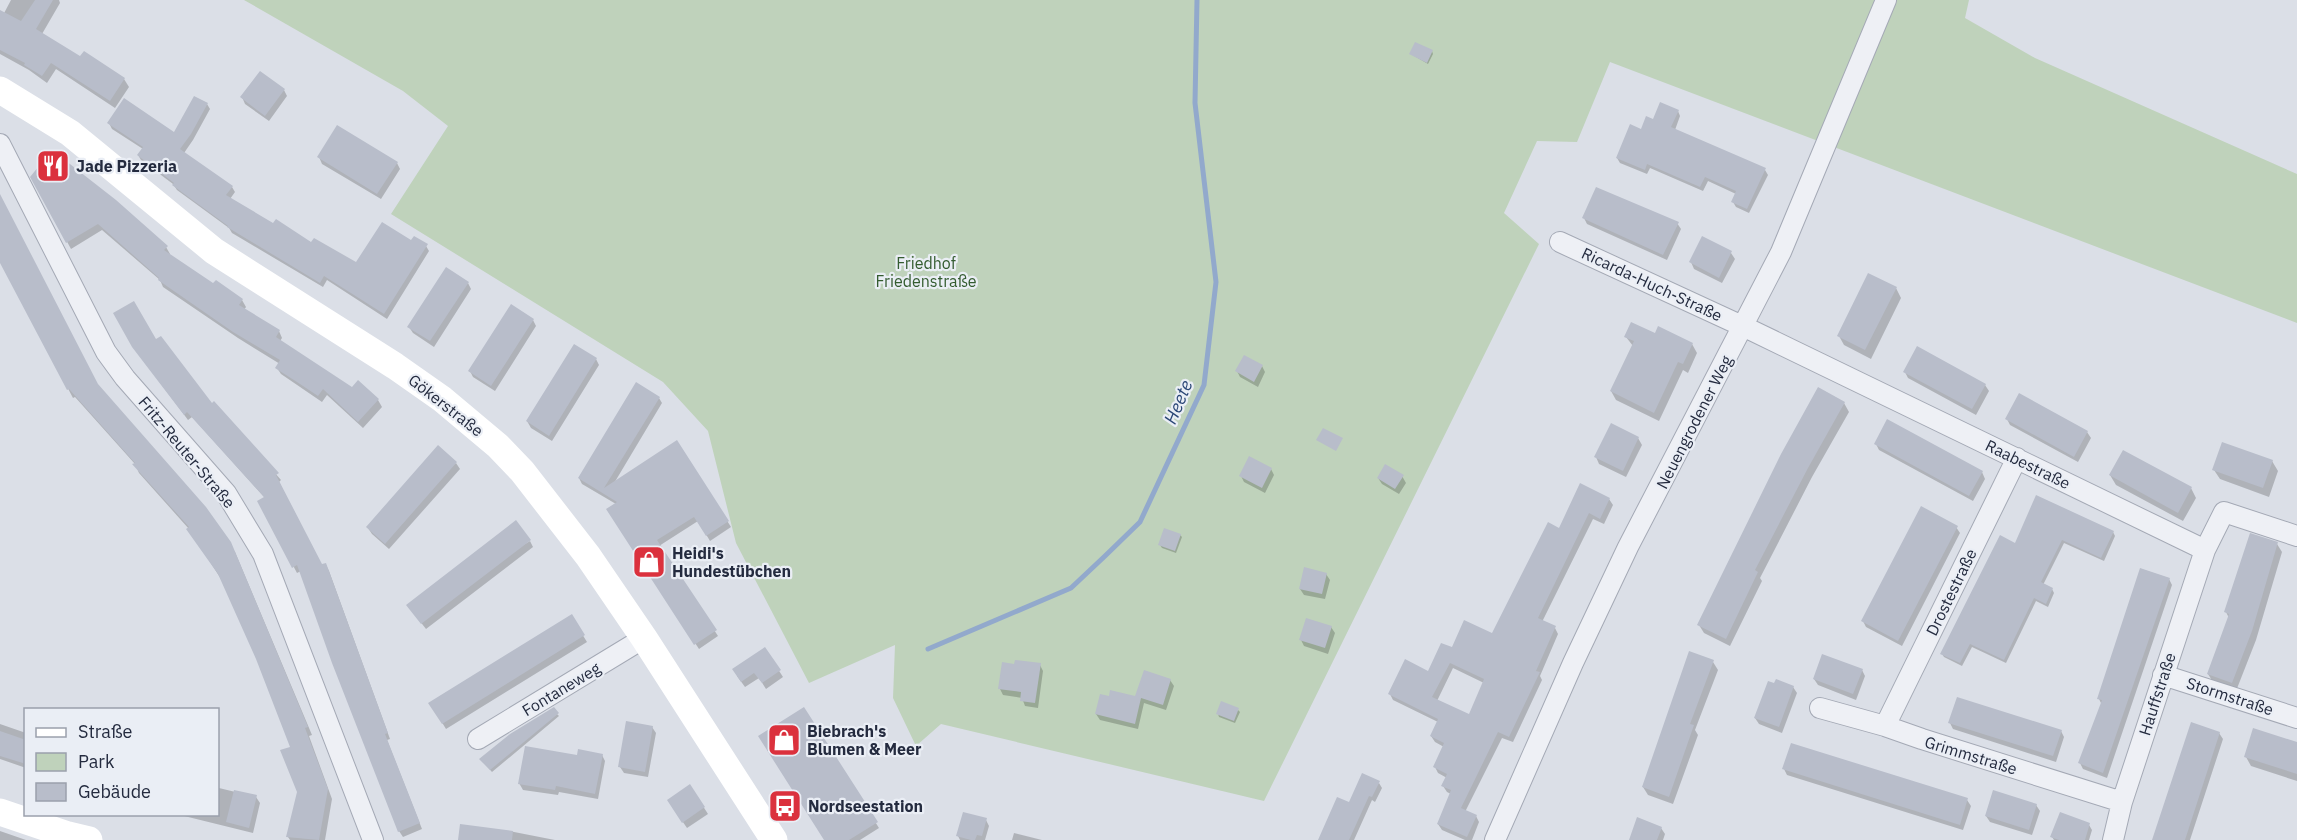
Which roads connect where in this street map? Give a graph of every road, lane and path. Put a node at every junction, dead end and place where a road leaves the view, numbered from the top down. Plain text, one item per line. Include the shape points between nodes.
1 (1886, 0) edge
2 (0, 90) edge
3 (0, 144) edge
4 (1560, 242) dead end
5 (1743, 326) junction
6 (2017, 458) junction
7 (2297, 536) edge
8 (2205, 550) junction
9 (645, 638) junction
10 (2163, 675) junction
11 (1820, 708) dead end
12 (2297, 718) edge
13 (1885, 726) junction
14 (478, 739) dead end
15 (2122, 802) junction
16 (0, 812) edge
17 (89, 840) edge
18 (373, 840) edge
19 (774, 840) edge
20 (1495, 840) edge
21 (2114, 840) edge

1 - 5 street, Neuengrodener Weg via 1781,252
2 - 9 main road, Gökerstraße via 70,134 213,251 395,366 498,446 570,530
3 - 18 street, Fritz-Reuter-Straße via 106,352 225,494 263,554
4 - 5 street, Ricarda-Huch-Straße
5 - 6 street, Raabestraße
5 - 20 street, Neuengrodener Weg via 1618,568
6 - 8 street, Raabestraße
6 - 13 street, Drostestraße
7 - 8 street via 2224,512
8 - 10 street, Hauffstraße
9 - 14 street, Fontaneweg
9 - 19 main road, Gökerstraße
10 - 12 street, Stormstraße
10 - 15 street, Hauffstraße
11 - 13 street, Grimmstraße
13 - 15 street, Grimmstraße
15 - 21 street, Hauffstraße
16 - 17 main road

